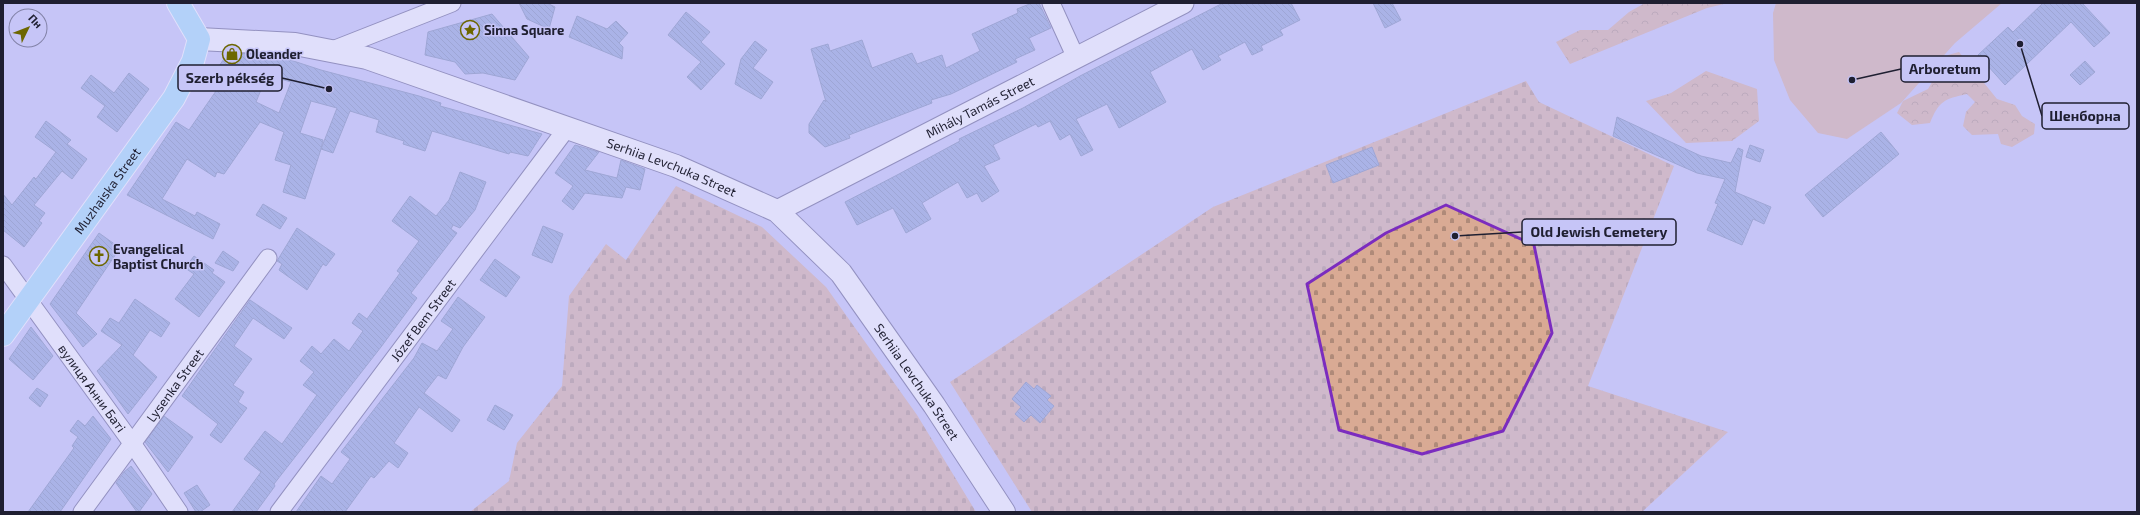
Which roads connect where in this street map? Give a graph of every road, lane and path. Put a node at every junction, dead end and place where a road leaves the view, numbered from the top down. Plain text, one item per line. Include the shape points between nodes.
1 (178, 3) edge
2 (452, 3) edge
3 (1051, 3) edge
4 (1183, 3) edge
5 (199, 39) junction
6 (330, 51) junction
7 (1076, 58) junction
8 (567, 128) junction
9 (777, 212) junction
10 (268, 258) dead end
11 (3, 265) edge
12 (28, 300) junction
13 (3, 335) edge
14 (132, 443) junction
15 (82, 512) edge
16 (179, 512) edge
17 (279, 512) edge
18 (1004, 512) edge

1 - 5 highway
2 - 6 street
3 - 7 street
4 - 7 street, Mihály Tamás Street
5 - 6 main road, Serhiia Levchuka Street via 295,44
5 - 12 highway, Muzhaiska Street via 192,61 174,98
6 - 8 main road, Serhiia Levchuka Street via 367,58
7 - 9 street, Mihály Tamás Street
8 - 9 main road, Serhiia Levchuka Street via 676,166
8 - 17 street, Józef Bem Street
9 - 18 main road, Serhiia Levchuka Street via 841,273 934,405
10 - 14 street, Lysenka Street
11 - 12 street, вулиця Анни Баті
12 - 13 highway, Muzhaiska Street
12 - 14 street, вулиця Анни Баті
14 - 15 street, Lysenka Street
14 - 16 street, вулиця Анни Баті

